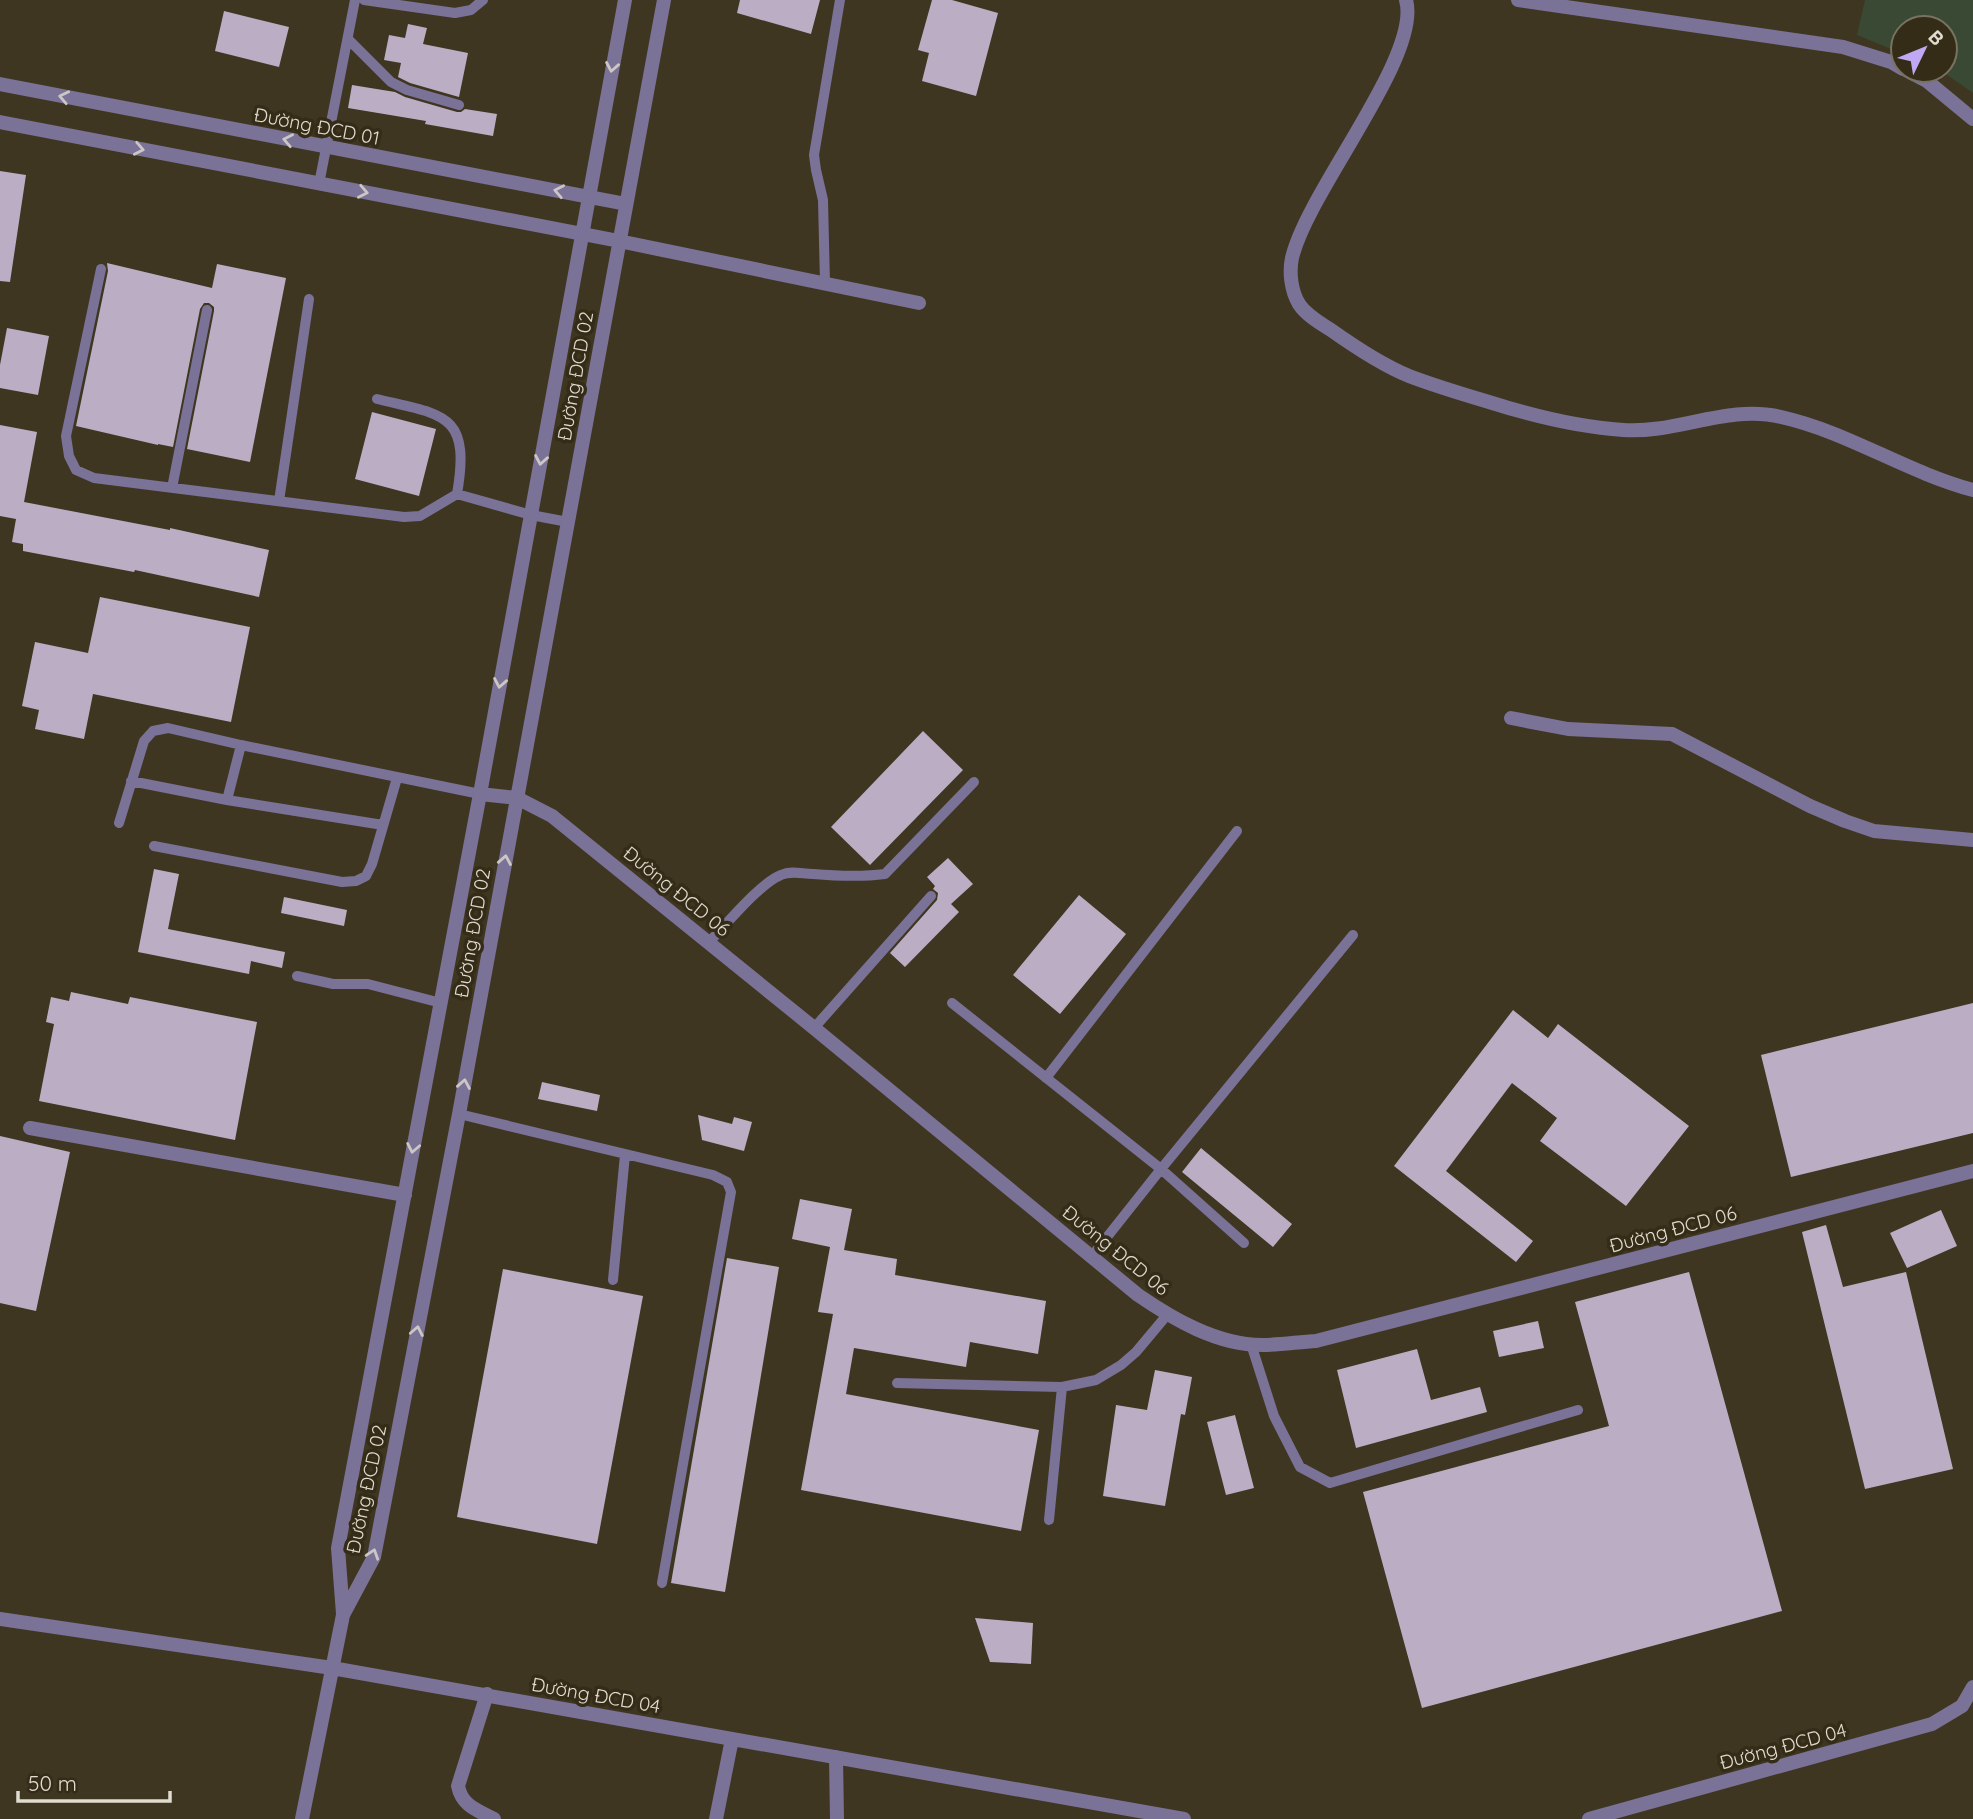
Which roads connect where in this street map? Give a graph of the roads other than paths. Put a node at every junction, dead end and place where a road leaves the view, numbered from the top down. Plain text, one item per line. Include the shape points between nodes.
1 (355, 0) edge
2 (364, 0) edge
3 (482, 0) edge
4 (625, 0) edge
5 (664, 0) edge
6 (840, 0) edge
7 (1406, 0) edge
8 (1518, 0) edge
9 (1542, 2) edge
10 (413, 4) edge
11 (348, 39) junction
12 (1889, 61) edge
13 (0, 84) edge
14 (1931, 84) edge
15 (459, 105) dead end
16 (1973, 119) edge
17 (0, 122) edge
18 (327, 147) junction
19 (319, 184) junction
20 (589, 196) junction
21 (626, 204) junction
22 (582, 235) junction
23 (620, 241) junction
24 (101, 269) dead end
25 (825, 283) junction
26 (309, 299) dead end
27 (919, 303) dead end
28 (207, 310) dead end
29 (377, 399) dead end
30 (172, 488) junction
31 (1973, 490) edge
32 (457, 494) junction
33 (279, 501) junction
34 (531, 515) junction
35 (568, 522) junction
36 (1511, 718) dead end
37 (241, 745) junction
38 (397, 778) junction
39 (131, 782) junction
40 (974, 782) dead end
41 (480, 793) junction
42 (516, 799) junction
43 (227, 800) junction
44 (119, 824) dead end
45 (383, 825) junction
46 (1237, 831) dead end
47 (1973, 840) edge
48 (154, 846) dead end
49 (931, 896) dead end
50 (1353, 935) dead end
51 (709, 942) junction
52 (297, 976) dead end
53 (441, 1003) junction
54 (952, 1003) dead end
55 (814, 1028) junction
56 (1046, 1078) junction
57 (459, 1114) junction
58 (30, 1128) dead end
59 (625, 1155) junction
60 (1161, 1170) junction
61 (1973, 1171) edge
62 (405, 1195) junction
63 (1244, 1242) dead end
64 (1092, 1256) junction
65 (613, 1280) dead end
66 (1167, 1315) junction
67 (1251, 1344) junction
68 (897, 1383) dead end
69 (1062, 1388) junction
70 (1578, 1410) dead end
71 (1049, 1520) dead end
72 (662, 1583) dead end
73 (343, 1615) junction
74 (0, 1619) edge
75 (332, 1668) junction
76 (1973, 1687) edge
77 (487, 1695) junction
78 (1968, 1710) edge
79 (732, 1739) junction
80 (836, 1757) junction
81 (1618, 1815) edge
82 (302, 1819) edge
83 (494, 1819) edge
84 (716, 1819) edge
85 (837, 1819) edge
86 (1184, 1819) edge
87 (1589, 1819) edge

1 - 11 lane
2 - 10 lane
3 - 10 lane via 471,10 455,13
4 -> 20 street, Đường ĐCD 02
5 - 21 street, Đường ĐCD 02
6 - 25 lane via 814,155 823,200
7 - 31 street via 1405,34 1387,78 1322,189 1292,258 1292,287 1307,313 1408,375 1525,413 1625,430 1667,428 1727,416 1779,416 1834,433 1932,477
8 - 9 street
9 - 12 street via 1843,47
11 - 15 lane via 391,82
11 - 18 lane
18 -> 13 street, Đường ĐCD 01
14 - 16 street
17 -> 19 street
18 - 19 lane
20 -> 18 street, Đường ĐCD 01
19 -> 22 street
20 - 21 street, Đường ĐCD 01
20 - 22 street, Đường ĐCD 02
21 - 23 street, Đường ĐCD 02
22 - 23 street
22 -> 34 street, Đường ĐCD 02
23 - 25 street
23 - 35 street, Đường ĐCD 02
24 - 30 lane via 66,436 69,456 76,470 94,478
25 - 27 street
26 - 33 lane
28 - 30 lane
29 - 32 lane via 434,413 447,421 459,444
30 - 33 lane
32 - 33 lane via 420,516 404,517
32 - 34 lane
34 - 35 lane
34 -> 41 street, Đường ĐCD 02
35 - 42 street, Đường ĐCD 02
36 - 47 street via 1568,729 1672,734 1845,821 1874,831
37 - 38 lane
37 - 39 lane via 168,728 153,731 144,741
37 - 43 lane
38 - 41 lane
38 - 45 lane
39 - 43 lane
39 - 44 lane
40 - 51 lane via 885,874 782,874 766,883
41 - 42 street, Đường ĐCD 06
41 - 53 street, Đường ĐCD 02
42 - 51 street, Đường ĐCD 06 via 576,833
57 -> 42 street, Đường ĐCD 02
43 - 45 lane
45 - 48 lane via 366,876 356,881
46 - 56 lane
49 - 55 lane
50 - 60 lane
51 - 55 street, Đường ĐCD 06
52 - 53 lane via 333,984 368,984
53 -> 62 street, Đường ĐCD 02
54 - 56 lane
55 - 64 street, Đường ĐCD 06
56 - 60 lane
57 - 59 lane
73 -> 57 street, Đường ĐCD 02 via 374,1557
58 - 62 street
59 - 65 lane
59 - 72 lane via 713,1175 727,1182 731,1192
60 - 63 lane
60 - 64 lane
61 - 67 street, Đường ĐCD 06 via 1316,1341
62 - 73 street, Đường ĐCD 02 via 338,1548
64 - 66 street, Đường ĐCD 06
66 - 67 street, Đường ĐCD 06
66 - 69 lane via 1121,1365 1096,1380
67 - 70 lane via 1274,1416 1300,1468 1330,1483
68 - 69 lane
69 - 71 lane
73 - 75 street
74 - 75 street, Đường ĐCD 04
75 - 77 street, Đường ĐCD 04
75 - 82 street
76 - 78 street, Đường ĐCD 04
77 - 79 street, Đường ĐCD 04
77 - 83 street via 458,1786 468,1805
78 - 81 street, Đường ĐCD 04
79 - 80 street, Đường ĐCD 04
79 - 84 street
80 - 85 street
80 - 86 street, Đường ĐCD 04
81 - 87 street, Đường ĐCD 04

